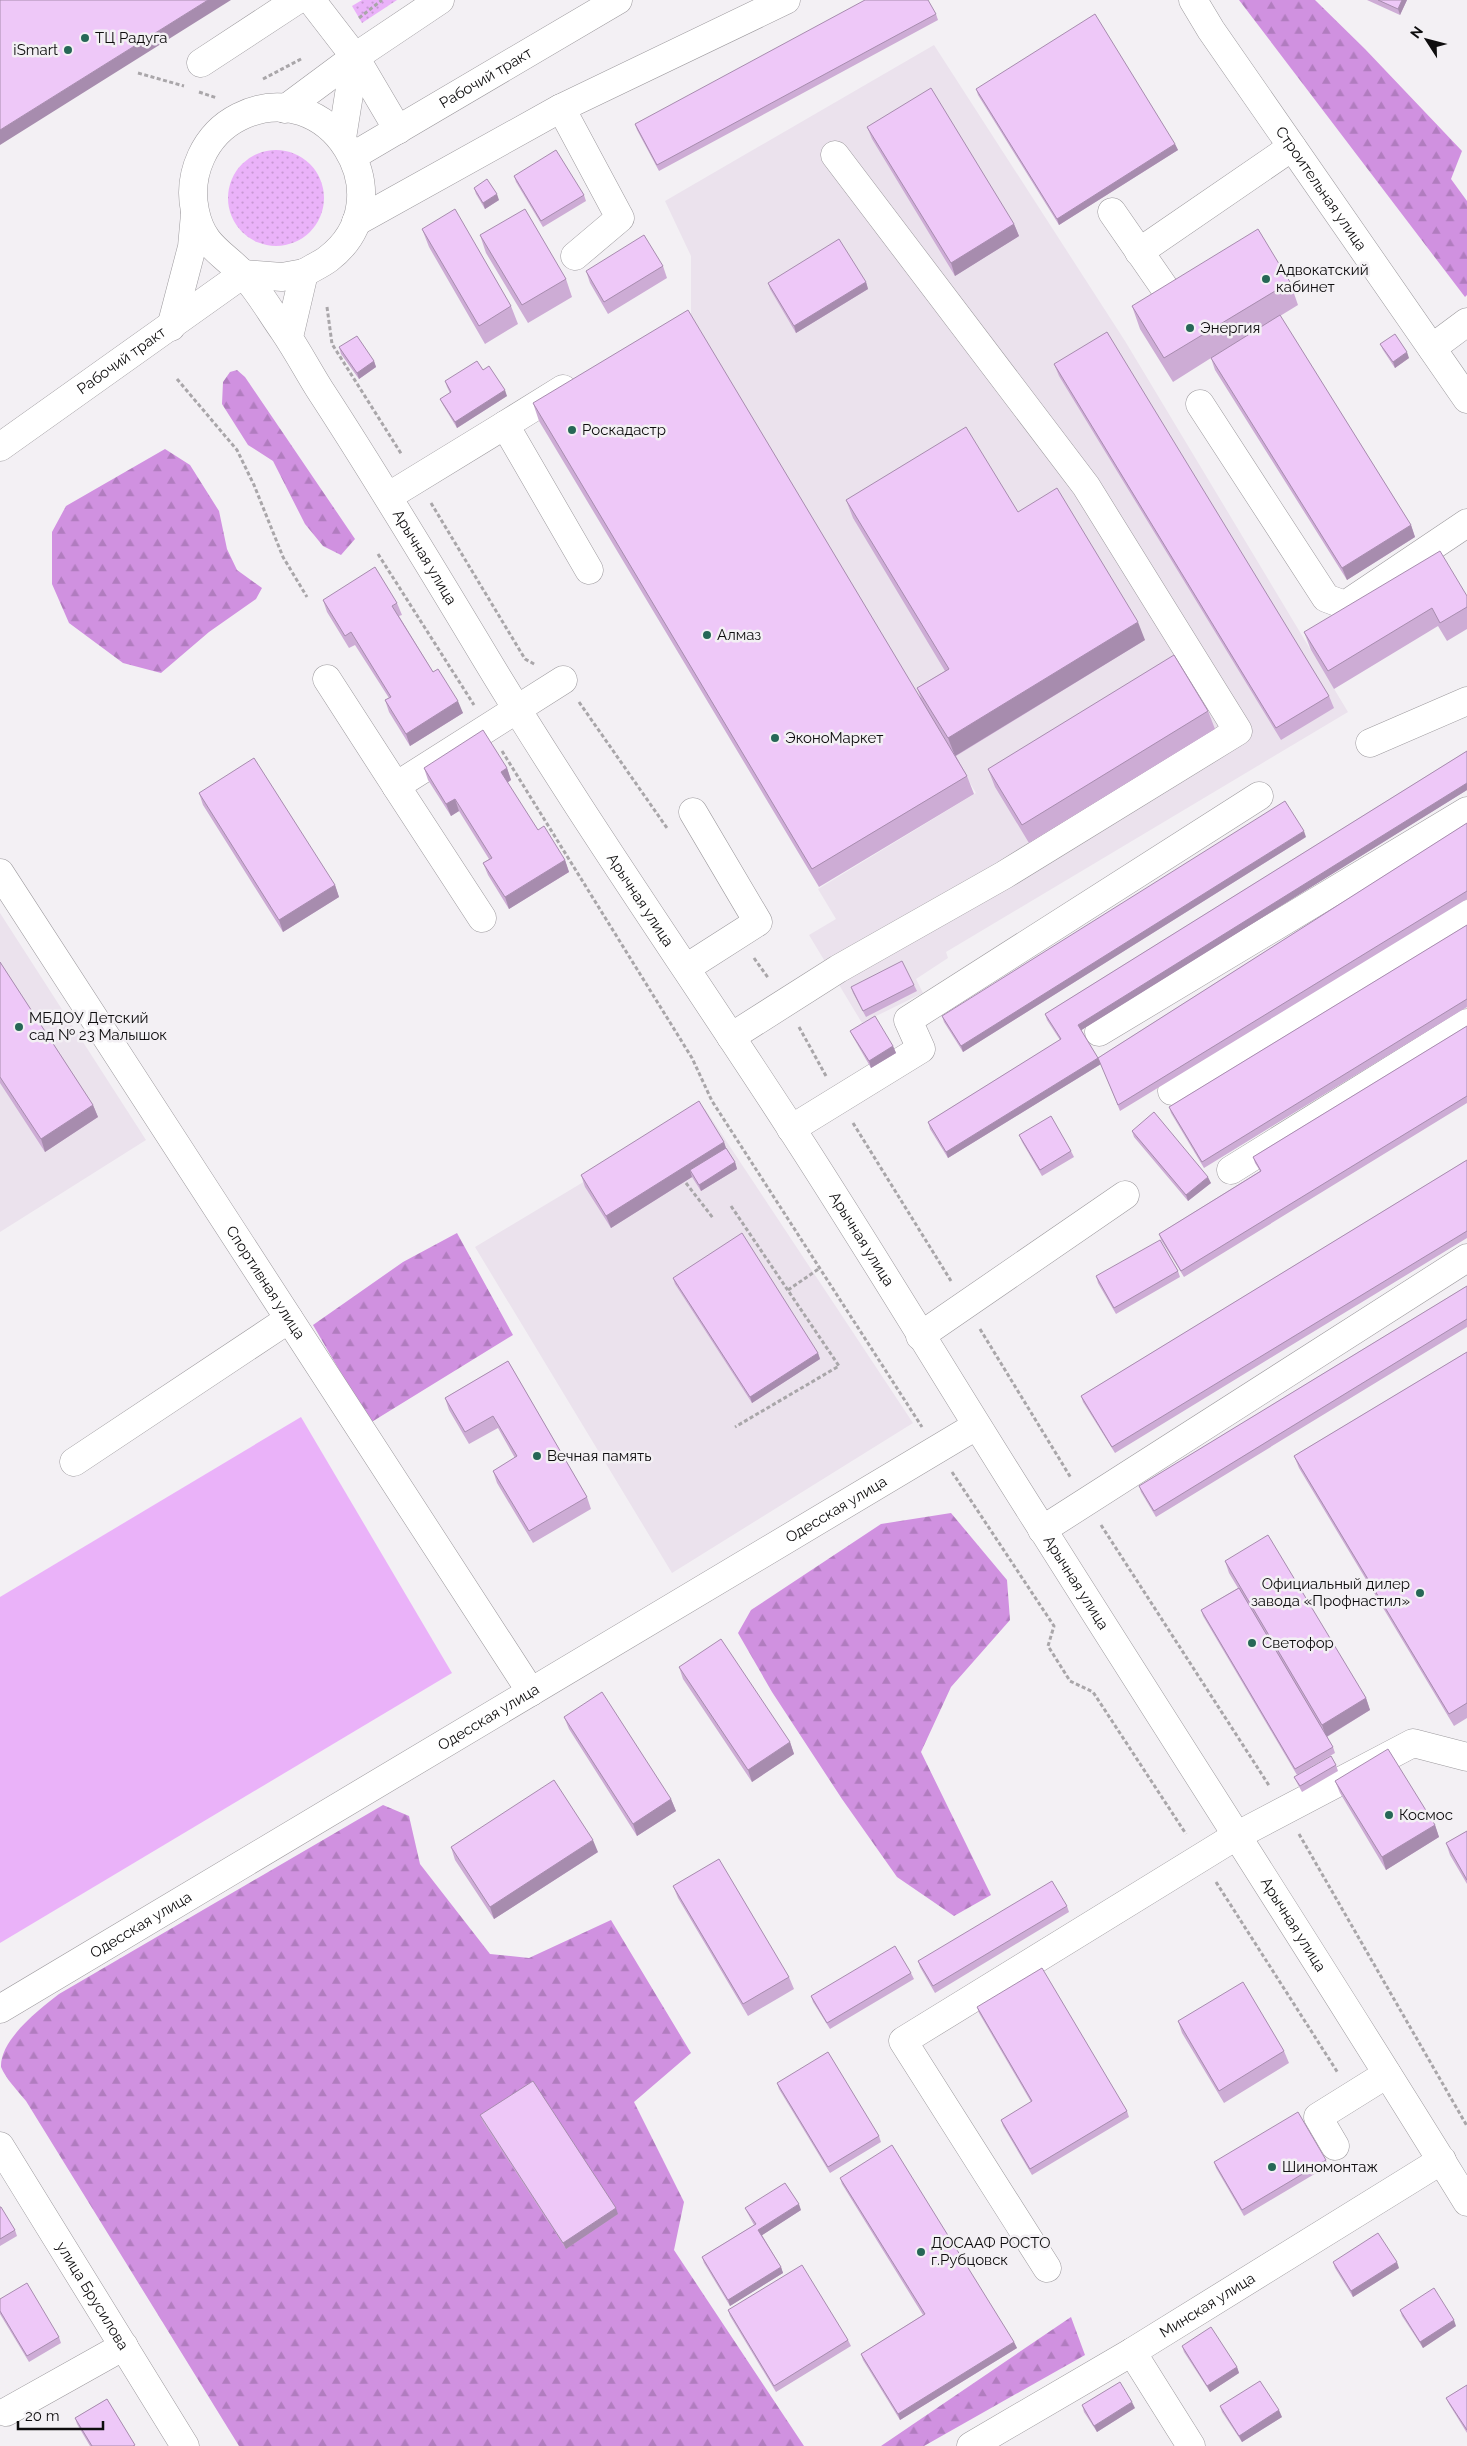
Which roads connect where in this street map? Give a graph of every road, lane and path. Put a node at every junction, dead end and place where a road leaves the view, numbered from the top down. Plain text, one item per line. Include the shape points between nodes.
1 (297, 0) edge
2 (311, 0) edge
3 (382, 0) edge
4 (440, 0) edge
5 (618, 0) edge
6 (786, 0) edge
7 (1193, 0) edge
8 (356, 21) dead end
9 (354, 57) junction
10 (201, 63) dead end
11 (561, 108) junction
12 (285, 109) junction
13 (398, 130) junction
14 (347, 147) junction
15 (1292, 148) junction
16 (835, 155) dead end
17 (1112, 212) dead end
18 (195, 214) junction
19 (356, 222) junction
20 (1139, 252) junction
21 (576, 256) dead end
22 (304, 273) junction
23 (243, 274) junction
24 (1166, 290) edge
25 (1467, 322) edge
26 (171, 327) junction
27 (289, 337) junction
28 (1432, 348) junction
29 (176, 379) dead end
30 (563, 389) edge
31 (1467, 399) edge
32 (1200, 404) dead end
33 (505, 425) junction
34 (0, 447) edge
35 (389, 496) junction
36 (1467, 523) edge
37 (378, 554) dead end
38 (589, 570) dead end
39 (307, 597) dead end
40 (327, 679) dead end
41 (563, 680) dead end
42 (1467, 701) edge
43 (515, 709) junction
44 (487, 727) junction
45 (1370, 743) dead end
46 (396, 786) junction
47 (1259, 796) dead end
48 (1467, 811) edge
49 (693, 812) dead end
50 (0, 873) edge
51 (1467, 914) edge
52 (482, 918) dead end
53 (686, 968) junction
54 (1467, 1023) edge
55 (1099, 1032) dead end
56 (731, 1037) junction
57 (1172, 1091) dead end
58 (792, 1129) junction
59 (1231, 1170) dead end
60 (686, 1183) dead end
61 (1125, 1194) dead end
62 (731, 1206) dead end
63 (713, 1218) dead end
64 (1467, 1258) edge
65 (820, 1268) junction
66 (788, 1290) junction
67 (289, 1319) junction
68 (920, 1336) junction
69 (736, 1426) dead end
70 (976, 1426) junction
71 (937, 1450) junction
72 (74, 1462) dead end
73 (1042, 1530) junction
74 (530, 1692) junction
75 (1467, 1757) edge
76 (1285, 1810) junction
77 (1236, 1836) junction
78 (1201, 1858) junction
79 (0, 2009) edge
80 (1387, 2074) junction
81 (1352, 2095) junction
82 (1467, 2126) edge
83 (0, 2146) edge
84 (1335, 2146) dead end
85 (1442, 2160) junction
86 (1467, 2202) edge
87 (1046, 2268) dead end
88 (124, 2346) junction
89 (1132, 2352) junction
90 (6, 2412) dead end
91 (185, 2446) edge
92 (971, 2446) edge
93 (1191, 2446) edge

1 - 10 street
2 - 9 street
3 - 8 path
4 - 9 street
5 - 13 street, Рабочий тракт
6 - 11 street
7 - 15 street, Строительная улица
9 - 12 street
9 - 13 street
9 - 14 street
11 - 19 street
11 - 21 street via 620,218
12 - 14 street via 306,113 325,124
12 - 18 street via 262,110 240,117 221,130 206,147 196,168
13 - 14 street, Рабочий тракт
14 - 19 street via 360,178 361,200
15 - 20 street
15 - 28 street, Строительная улица
16 - 56 street via 1086,486 1238,731 1004,875 838,969
17 - 20 street
18 - 23 street via 204,236 219,255
18 - 26 street via 192,247
19 - 22 street via 344,244 326,261
20 - 24 street
22 - 23 street via 282,277
22 - 27 street
23 - 26 street, Рабочий тракт
23 - 27 street, Арычная улица
25 - 28 street
26 - 34 street, Рабочий тракт
27 - 35 street, Арычная улица
28 - 31 street, Строительная улица
29 - 39 path via 237,450 283,557
30 - 33 street
32 - 36 street via 1326,598 1346,605
33 - 35 street
33 - 38 street
35 - 43 street, Арычная улица
37 - 44 path
40 - 46 street
41 - 43 street
42 - 45 street
43 - 44 street
43 - 53 street, Арычная улица
44 - 46 street
44 - 65 path via 692,1058 712,1101
46 - 52 street
47 - 58 street via 908,1020 921,1049
48 - 55 street
49 - 53 street via 758,922
50 - 67 street, Спортивная улица
51 - 57 street
53 - 56 street, Арычная улица
54 - 59 street
56 - 58 street, Арычная улица
58 - 68 street, Арычная улица
60 - 63 path
61 - 68 street
62 - 66 path
64 - 73 street
65 - 66 path
65 - 71 path
66 - 69 path via 839,1366
67 - 72 street
67 - 74 street, Спортивная улица
68 - 70 street, Арычная улица
70 - 71 street, Одесская улица
70 - 73 street, Арычная улица
71 - 74 street, Одесская улица
71 - 78 path via 1054,1626 1048,1646 1070,1681 1093,1692
73 - 77 street, Арычная улица
74 - 79 street, Одесская улица
75 - 76 street via 1413,1743
76 - 77 street
76 - 82 path
77 - 78 street
77 - 80 street, Арычная улица
78 - 81 path
78 - 87 street via 903,2041
80 - 81 street
80 - 85 street, Арычная улица
81 - 84 street via 1318,2117
83 - 88 street, улица Брусилова
85 - 86 street, Арычная улица
85 - 89 street, Минская улица
88 - 90 street
88 - 91 street, улица Брусилова
89 - 92 street, Минская улица
89 - 93 street

